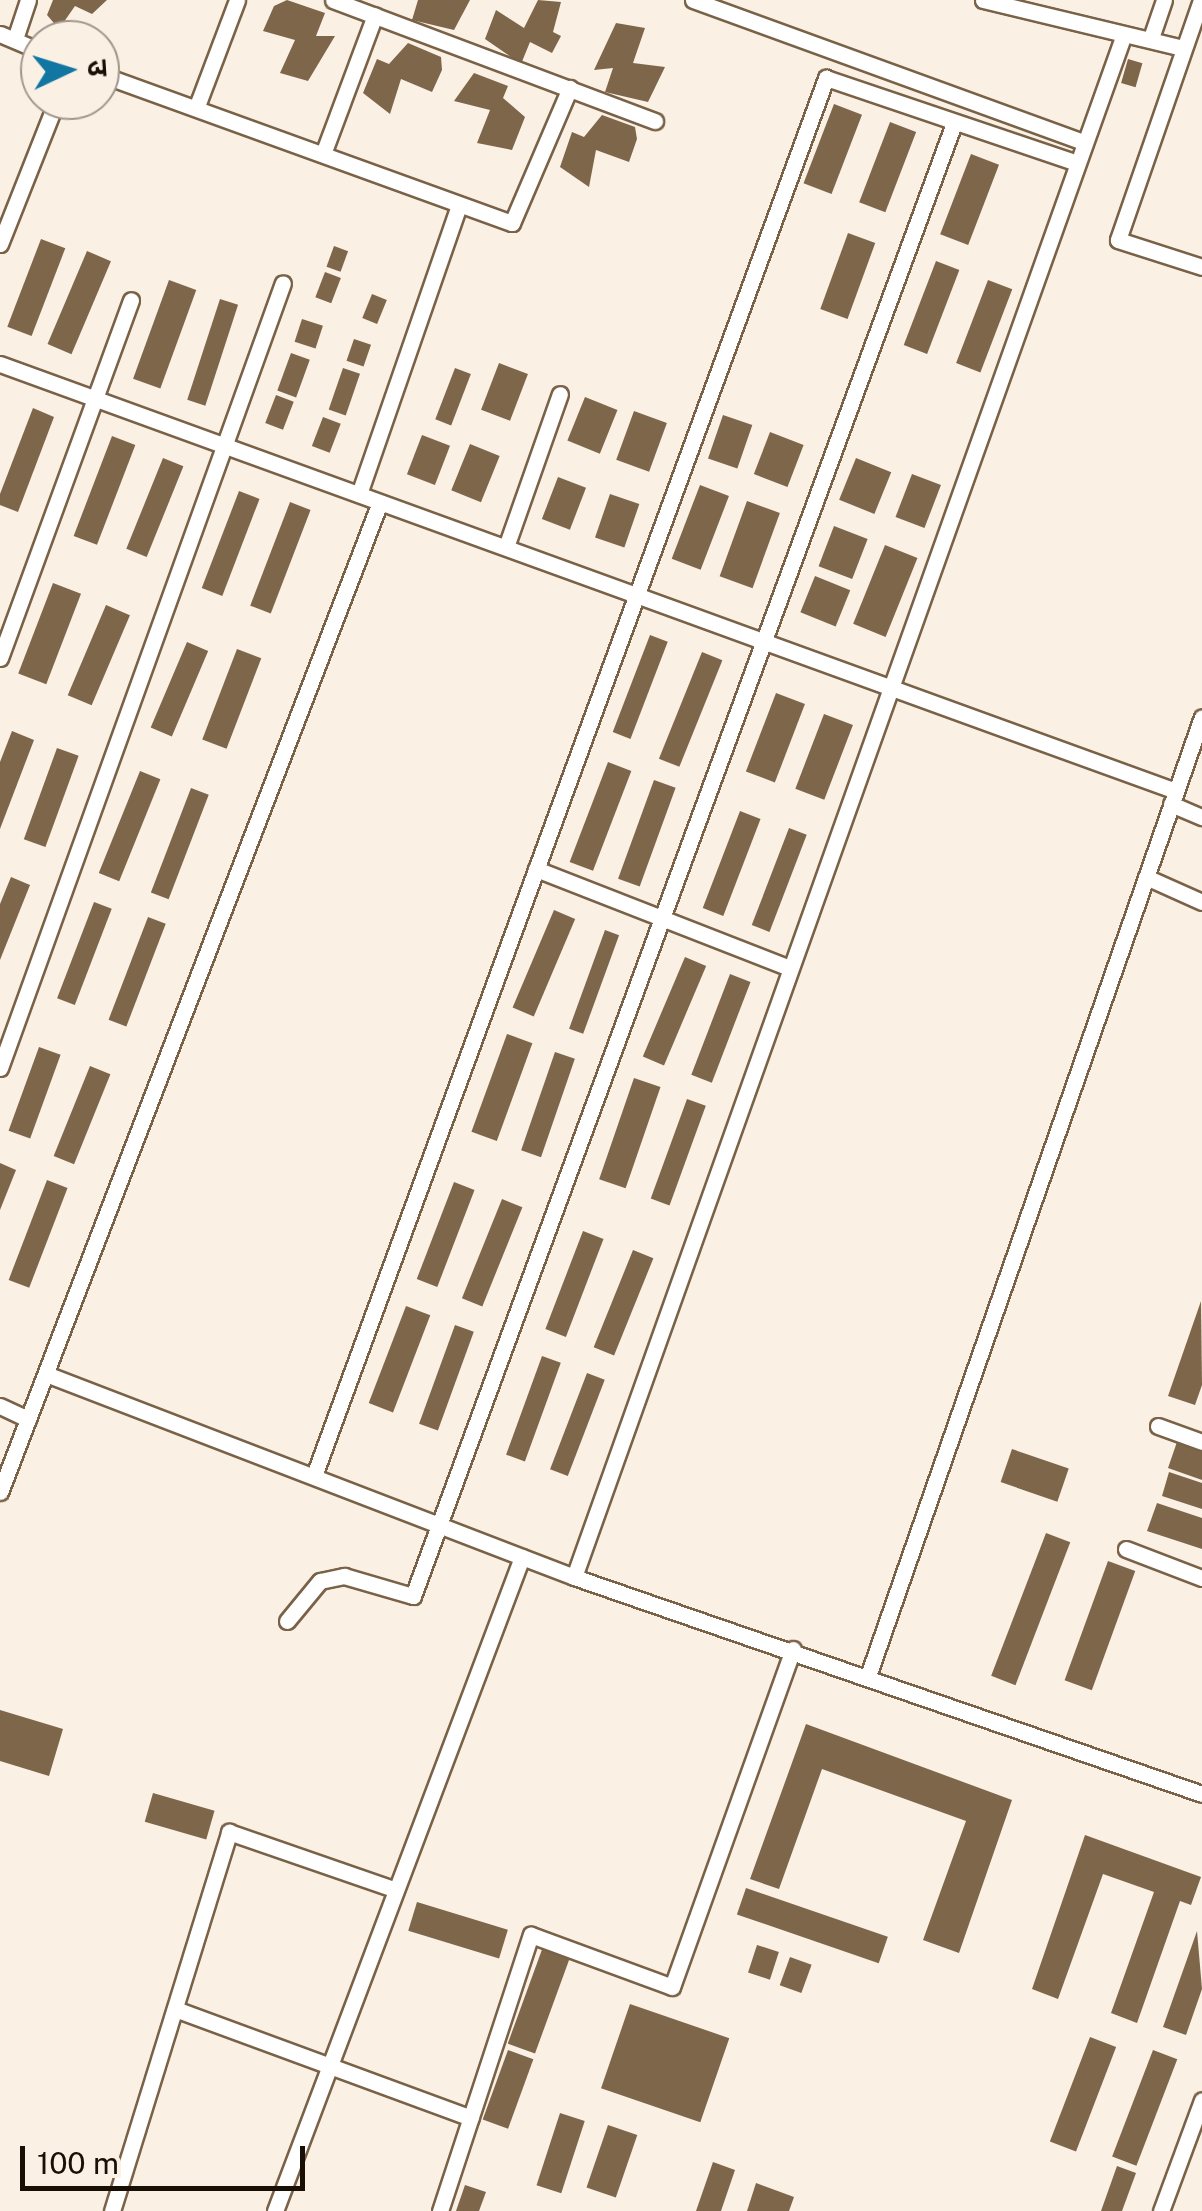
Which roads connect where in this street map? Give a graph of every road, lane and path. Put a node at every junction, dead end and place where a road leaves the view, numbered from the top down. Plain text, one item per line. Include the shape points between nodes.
1 (28, 0) edge
2 (237, 0) edge
3 (333, 0) edge
4 (693, 0) edge
5 (984, 0) edge
6 (1164, 0) edge
7 (1201, 0) edge
8 (374, 16) junction
9 (8, 36) edge
10 (1124, 37) junction
11 (1152, 38) junction
12 (1184, 48) junction
13 (120, 81) edge
14 (570, 88) junction
15 (197, 106) junction
16 (49, 120) edge
17 (655, 121) dead end
18 (954, 123) junction
19 (1084, 142) junction
20 (323, 154) junction
21 (1076, 163) junction
22 (459, 205) junction
23 (0, 244) edge
24 (1202, 267) edge
25 (283, 283) dead end
26 (131, 300) dead end
27 (0, 364) edge
28 (560, 394) dead end
29 (95, 398) junction
30 (225, 445) junction
31 (359, 494) junction
32 (380, 502) junction
33 (506, 547) junction
34 (635, 594) junction
35 (764, 641) junction
36 (0, 658) edge
37 (893, 688) junction
38 (1202, 717) edge
39 (1174, 797) junction
40 (1202, 817) edge
41 (536, 870) junction
42 (1146, 878) junction
43 (1202, 902) edge
44 (663, 918) junction
45 (790, 968) junction
46 (0, 1068) edge
47 (46, 1374) junction
48 (0, 1406) edge
49 (28, 1419) junction
50 (1158, 1426) dead end
51 (1202, 1442) edge
52 (315, 1473) junction
53 (0, 1492) edge
54 (442, 1520) junction
55 (1126, 1549) dead end
56 (522, 1556) junction
57 (574, 1577) junction
58 (1202, 1578) edge
59 (287, 1621) dead end
60 (793, 1649) junction
61 (868, 1676) junction
62 (1202, 1794) edge
63 (394, 1888) junction
64 (174, 2009) junction
65 (328, 2068) junction
66 (1202, 2100) edge
67 (470, 2118) junction
68 (112, 2211) edge
69 (275, 2211) edge
70 (440, 2211) edge
71 (1161, 2211) edge

1 - 9 street
2 - 15 street
3 - 8 street
4 - 19 street
5 - 10 street
6 - 11 street
7 - 12 street
8 - 14 street
8 - 20 street
10 - 11 street
10 - 19 street
11 - 12 street
12 - 24 street via 1118,240
13 - 15 street
14 - 17 street
14 - 22 street via 512,223
15 - 20 street
16 - 23 street
18 - 21 street
18 - 34 street via 826,78
18 - 35 street
19 - 21 street
20 - 22 street
21 - 37 street
22 - 31 street
25 - 30 street
26 - 29 street
27 - 29 street
28 - 33 street
29 - 30 street
29 - 36 street
30 - 31 street
30 - 46 street
31 - 32 street
32 - 33 street
32 - 47 street
33 - 34 street
34 - 35 street
34 - 41 street
35 - 37 street
35 - 44 street
37 - 39 street
37 - 45 street
38 - 39 street
39 - 40 street
39 - 42 street
41 - 44 street
41 - 52 street
42 - 43 street
42 - 61 street
44 - 45 street
44 - 54 street
45 - 57 street
47 - 49 street
47 - 52 street
48 - 49 street
49 - 53 street
50 - 51 street
52 - 54 street
54 - 56 street
54 - 59 street via 413,1596 344,1576 320,1581
55 - 58 street
56 - 57 street
56 - 63 street
57 - 60 street
60 - 61 street
60 - 67 street via 672,1987 531,1936
61 - 62 street
63 - 64 street via 229,1832
63 - 65 street
64 - 65 street
64 - 68 street
65 - 67 street
65 - 69 street
66 - 71 street
67 - 70 street

